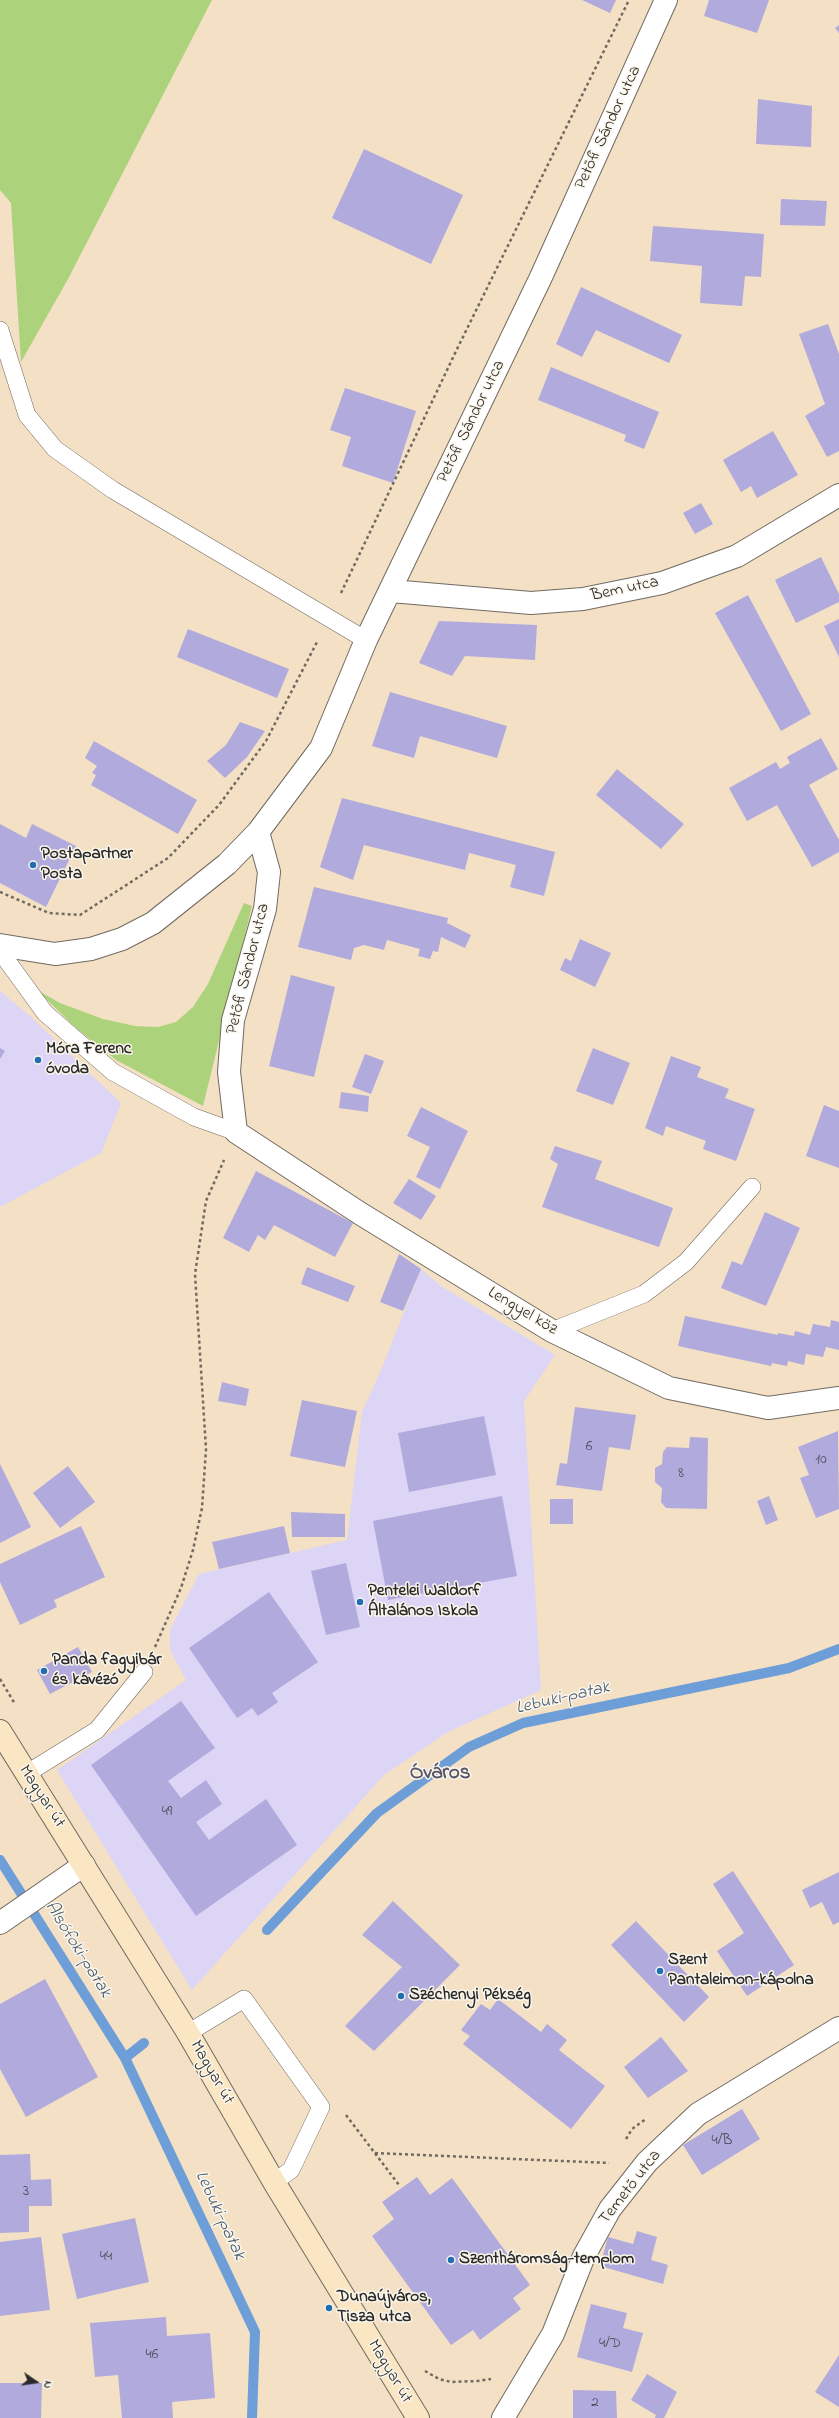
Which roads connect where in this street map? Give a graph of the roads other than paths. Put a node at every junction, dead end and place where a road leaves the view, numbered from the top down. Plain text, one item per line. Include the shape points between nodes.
1 (666, 0) edge
2 (0, 330) edge
3 (839, 495) edge
4 (391, 591) junction
5 (366, 640) junction
6 (258, 832) junction
7 (0, 946) edge
8 (0, 951) edge
9 (236, 1132) junction
10 (752, 1187) dead end
11 (552, 1331) junction
12 (839, 1398) edge
13 (144, 1672) road end
14 (0, 1730) edge
15 (26, 1774) junction
16 (84, 1865) junction
17 (3, 1921) edge
18 (839, 2028) edge
19 (188, 2033) junction
20 (274, 2182) junction
21 (418, 2418) edge
22 (503, 2418) edge

1 - 4 street, Petőfi Sándor utca via 541,277
2 - 5 lane via 27,415 55,449 113,490
3 - 4 street, Bem utca via 737,556 662,583 583,599 530,602
4 - 5 street, Petőfi Sándor utca
5 - 6 street, Petőfi Sándor utca via 321,748
6 - 7 street, Petőfi Sándor utca via 226,864 153,923 122,939 90,949 56,954
6 - 9 street, Petőfi Sándor utca via 269,872 265,909 233,1020 228,1072
8 - 9 lane via 45,1013 113,1072 194,1117
9 - 11 street, Lengyel köz via 361,1214
10 - 11 lane via 686,1262 644,1294
11 - 12 street, Lengyel köz via 669,1388 768,1408
13 - 15 lane via 97,1730
14 - 15 street, Magyar út
15 - 16 street, Magyar út
16 - 17 street
16 - 19 street, Magyar út
18 - 22 street, Temető utca via 698,2114 646,2162 610,2209 584,2256 553,2334
19 - 20 street, Magyar út
19 - 20 lane via 244,1999 321,2107 291,2170
20 - 21 street, Magyar út

